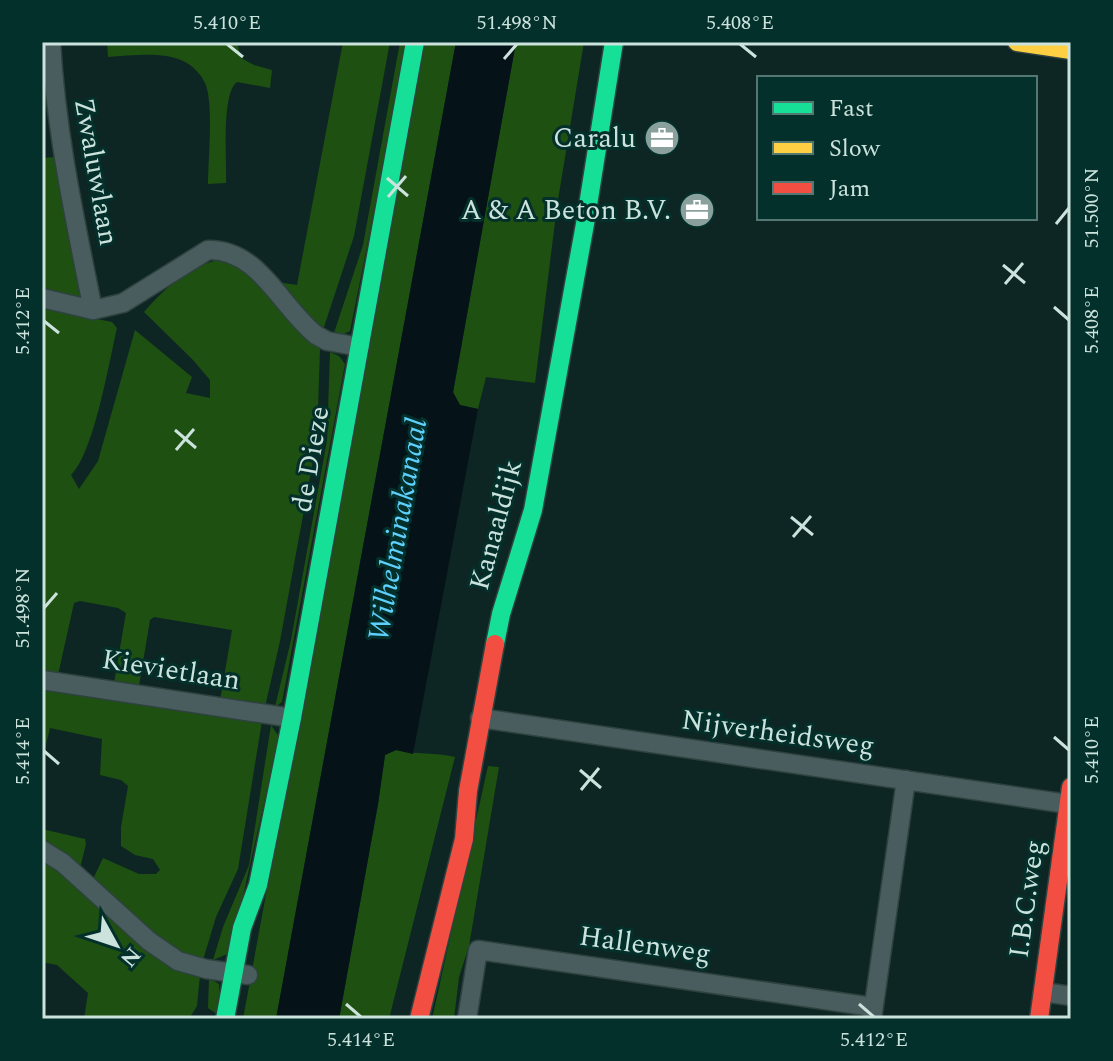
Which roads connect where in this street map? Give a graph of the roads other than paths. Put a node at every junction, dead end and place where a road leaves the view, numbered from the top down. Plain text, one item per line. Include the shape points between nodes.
1 (51, 42) edge
2 (415, 42) edge
3 (614, 42) edge
4 (1017, 42) edge
5 (1071, 50) edge
6 (42, 298) edge
7 (93, 310) junction
8 (360, 347) junction
9 (42, 680) edge
10 (292, 718) junction
11 (480, 718) junction
12 (906, 780) junction
13 (1070, 796) edge
14 (42, 850) edge
15 (240, 973) junction
16 (1043, 992) junction
17 (1071, 996) edge
18 (872, 1013) edge
19 (225, 1019) edge
20 (240, 1019) edge
21 (419, 1019) edge
22 (467, 1019) edge
23 (1039, 1019) edge

1 - 7 street, Zwaluwlaan via 55,106
2 - 8 street, de Dieze
3 - 11 street, Kanaaldijk via 533,510 501,614
4 - 5 street
6 - 7 street
7 - 8 street via 123,303 208,250 223,250 250,263 316,335
8 - 10 street, de Dieze
9 - 10 street, Kievietlaan
10 - 15 street, de Dieze via 258,885 256,930
11 - 12 street, Nijverheidsweg
11 - 21 street, Kanaaldijk via 464,839
12 - 13 street, Nijverheidsweg
12 - 18 street, Hallenweg
13 - 16 street, I.B.C.weg
14 - 15 street via 164,953 192,965
15 - 19 street, de Dieze
15 - 20 street, de Dieze
16 - 17 street
16 - 23 street, I.B.C.weg
18 - 22 street, Hallenweg via 478,950

